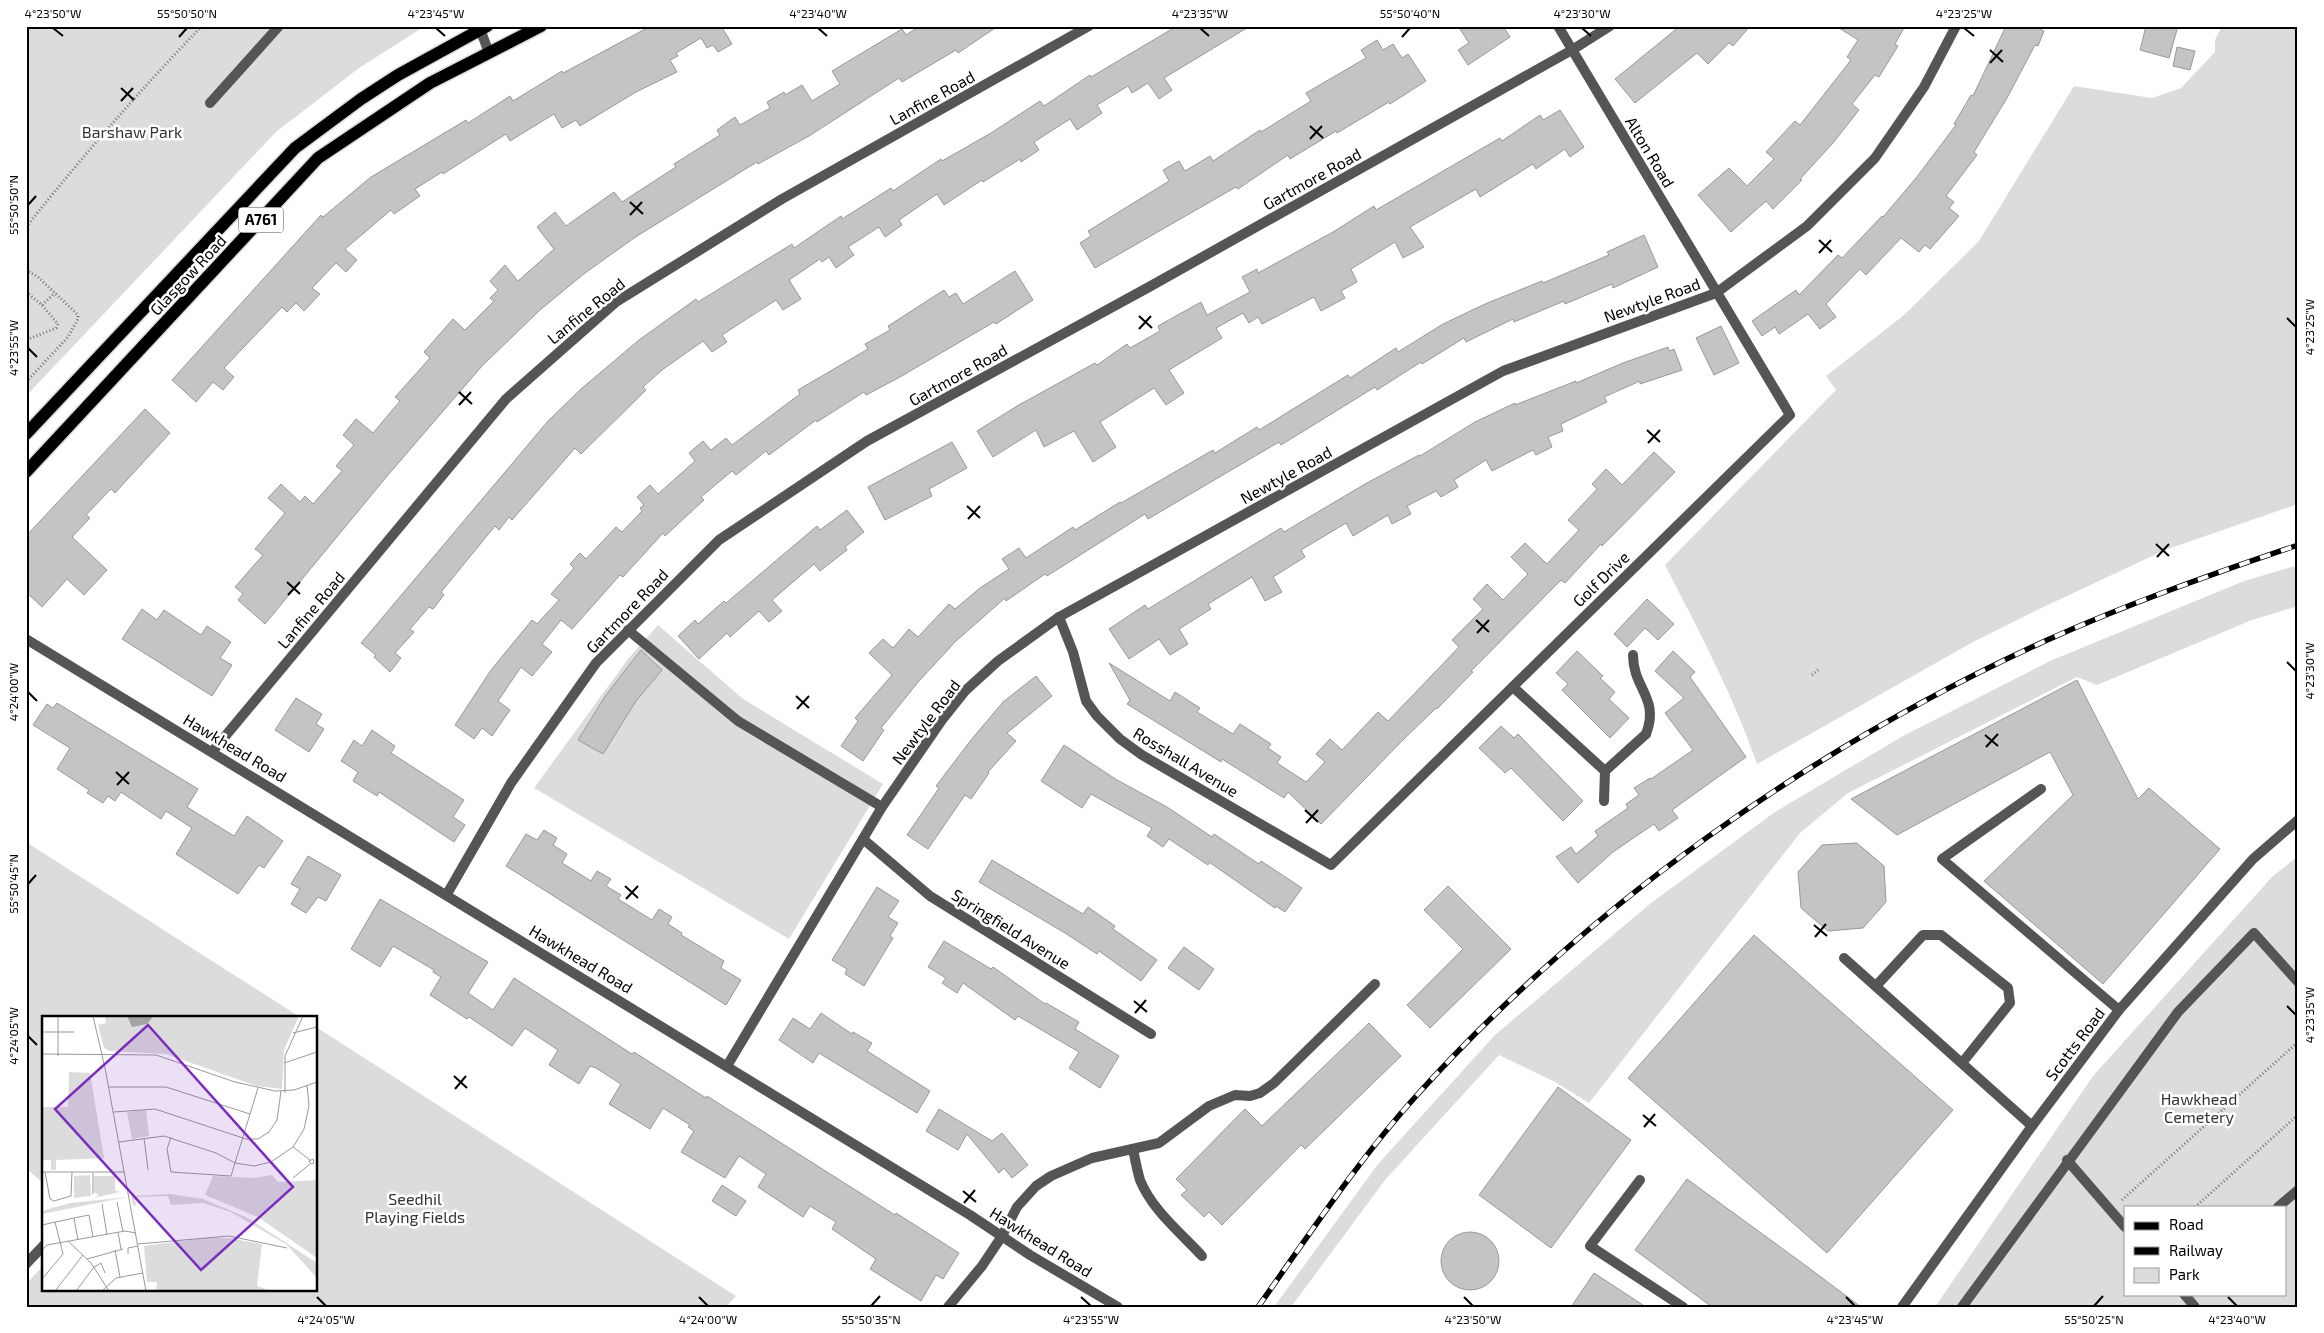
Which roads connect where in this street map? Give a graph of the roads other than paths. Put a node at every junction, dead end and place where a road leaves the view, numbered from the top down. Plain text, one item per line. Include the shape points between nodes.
1 (279, 26) edge
2 (541, 26) edge
3 (1090, 26) edge
4 (1558, 26) edge
5 (1610, 26) edge
6 (1956, 26) edge
7 (482, 28) edge
8 (1572, 50) junction
9 (489, 53) junction
10 (210, 103) dead end
11 (1716, 293) junction
12 (26, 434) edge
13 (26, 472) edge
14 (1059, 617) junction
15 (628, 630) junction
16 (26, 639) edge
17 (1633, 656) dead end
18 (1513, 687) junction
19 (212, 752) junction
20 (1606, 771) junction
21 (2041, 789) dead end
22 (1604, 801) dead end
23 (882, 807) junction
24 (2298, 820) edge
25 (863, 840) junction
26 (1331, 865) joint
27 (447, 894) junction
28 (1844, 958) dead end
29 (2298, 982) edge
30 (1375, 984) dead end
31 (1876, 986) junction
32 (2119, 1010) junction
33 (1151, 1034) dead end
34 (1962, 1063) junction
35 (727, 1066) junction
36 (2032, 1126) junction
37 (1133, 1149) junction
38 (2067, 1160) junction
39 (1640, 1180) dead end
40 (2298, 1190) edge
41 (2279, 1206) edge
42 (2124, 1226) edge
43 (1002, 1236) junction
44 (42, 1246) edge
45 (1202, 1256) dead end
46 (26, 1264) edge
47 (2186, 1296) edge
48 (949, 1306) edge
49 (1963, 1306) edge
50 (1118, 1307) edge
51 (1683, 1307) edge
52 (1902, 1307) edge
53 (2195, 1307) edge

1 - 10 street
2 - 9 main road, Glasgow Road / A761
3 - 19 street, Lanfine Road via 782,198 616,302 506,399
4 - 8 street, Alton Road
5 - 8 street, Gartmore Road
6 - 11 street, Newtyle Road via 1924,87 1875,158 1807,226
7 - 9 street
7 - 12 main road, Glasgow Road / A761 via 398,75 295,148
8 - 11 street, Alton Road
8 - 15 street, Gartmore Road via 867,441 719,540
9 - 13 main road, Glasgow Road / A761 via 430,83 318,158
11 - 14 street, Newtyle Road via 1503,371
11 - 18 street, Golf Drive via 1790,415
14 - 23 street, Newtyle Road via 998,661 966,690
14 - 26 street, Rosshall Avenue via 1086,701 1120,739
15 - 23 street via 738,721
15 - 27 street, Gartmore Road via 596,663 511,783
16 - 19 street, Hawkhead Road
17 - 20 street via 1636,678 1649,700 1651,714 1646,734
18 - 20 street
18 - 26 street, Golf Drive
19 - 27 street, Hawkhead Road
20 - 22 street
21 - 32 street via 1942,859
23 - 25 street, Newtyle Road
24 - 32 street, Scotts Road via 2253,859
25 - 33 street, Springfield Avenue via 930,896
25 - 35 street, Newtyle Road
27 - 35 street, Hawkhead Road
28 - 31 street
29 - 38 street via 2254,933 2178,1012
30 - 37 street via 1260,1093 1222,1099 1159,1143
31 - 34 street
31 - 34 street via 1923,935 1941,935 2008,988 2010,1003
32 - 36 street, Scotts Road
34 - 36 street
35 - 43 street, Hawkhead Road
36 - 52 street, Scotts Road
37 - 43 street via 1092,1158 1051,1176 1017,1207
37 - 45 street via 1140,1180 1148,1196
38 - 42 street
38 - 49 street
39 - 51 street via 1590,1246
40 - 41 street
43 - 48 street
43 - 50 street, Hawkhead Road
44 - 46 street
47 - 53 street

